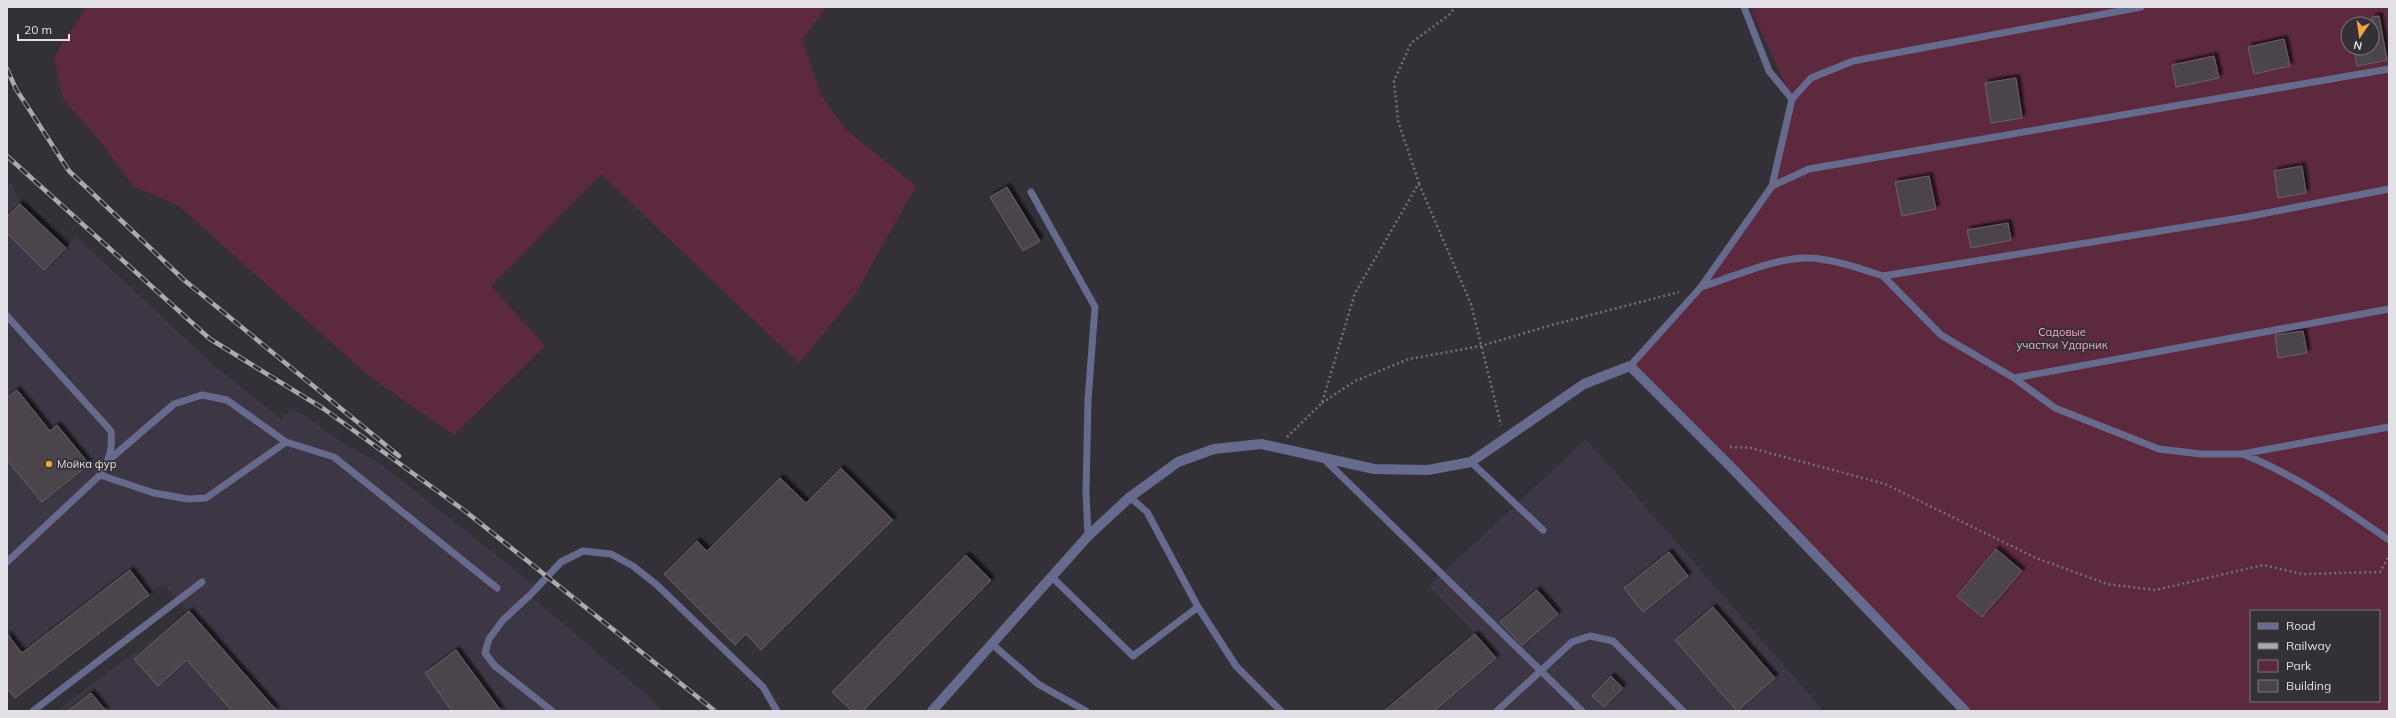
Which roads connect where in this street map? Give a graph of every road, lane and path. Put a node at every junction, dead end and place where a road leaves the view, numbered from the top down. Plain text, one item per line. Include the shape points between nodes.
1 (1455, 7) edge
2 (1744, 7) edge
3 (2141, 7) edge
4 (2389, 69) edge
5 (1792, 99) junction
6 (1419, 184) junction
7 (1772, 186) junction
8 (2389, 189) edge
9 (1031, 192) dead end
10 (1883, 276) junction
11 (1701, 287) junction
12 (2389, 309) edge
13 (7, 316) edge
14 (1481, 346) junction
15 (1630, 366) junction
16 (2014, 378) junction
17 (1322, 403) junction
18 (2389, 427) edge
19 (1505, 438) junction
20 (286, 442) junction
21 (1709, 445) junction
22 (1277, 448) junction
23 (2242, 454) junction
24 (110, 460) junction
25 (1325, 460) junction
26 (1471, 462) junction
27 (100, 476) junction
28 (1130, 498) junction
29 (1543, 530) dead end
30 (1088, 536) junction
31 (2389, 540) edge
32 (2389, 556) edge
33 (7, 562) edge
34 (1053, 578) junction
35 (202, 582) dead end
36 (497, 588) dead end
37 (1198, 607) junction
38 (992, 644) junction
39 (1542, 671) junction
40 (33, 711) edge
41 (552, 711) edge
42 (777, 711) edge
43 (932, 711) edge
44 (1086, 711) edge
45 (1281, 711) edge
46 (1497, 711) edge
47 (1582, 711) edge
48 (1683, 711) edge
49 (1965, 711) edge

1 - 6 path via 1411,43 1394,81 1398,121
2 - 5 lane via 1769,71
3 - 5 lane via 1853,62 1811,78
4 - 7 lane via 1809,169
5 - 7 lane
6 - 14 path via 1471,304
6 - 17 path via 1355,292
7 - 11 lane
8 - 10 lane via 2246,217
9 - 30 lane via 1095,307 1088,400
10 - 11 lane via 1852,266 1806,258 1765,266
10 - 16 lane via 1942,335
11 - 14 path via 1552,324
11 - 15 lane
12 - 16 lane
13 - 24 lane via 111,431
14 - 17 path via 1408,358 1355,380
14 - 19 path
15 - 19 street via 1584,384
15 - 21 street
16 - 23 lane via 2055,408 2159,449 2201,454
17 - 22 path
18 - 23 lane
19 - 26 street
20 - 24 lane via 227,400 202,395 174,404
20 - 27 lane via 206,498 188,499 154,493
20 - 36 lane via 334,457
21 - 32 path via 1751,448 1885,484 2036,558 2108,584 2156,590 2263,565 2303,574 2380,572
21 - 49 street
22 - 25 street
22 - 28 street via 1261,444 1214,449 1178,462
23 - 31 lane via 2277,468 2324,494
24 - 27 lane
25 - 26 street via 1374,469 1428,470
25 - 39 lane
26 - 29 lane
27 - 33 lane
28 - 30 street
28 - 37 lane via 1147,512
30 - 34 street
34 - 37 lane via 1133,656
34 - 38 street
35 - 40 lane
37 - 45 lane via 1236,666
38 - 43 street
38 - 44 lane via 1038,684
39 - 46 lane
39 - 47 lane
39 - 48 lane via 1572,642 1590,636 1613,641
41 - 42 lane via 495,666 485,653 488,639 503,620 561,562 583,551 611,554 633,566 657,585 763,687

